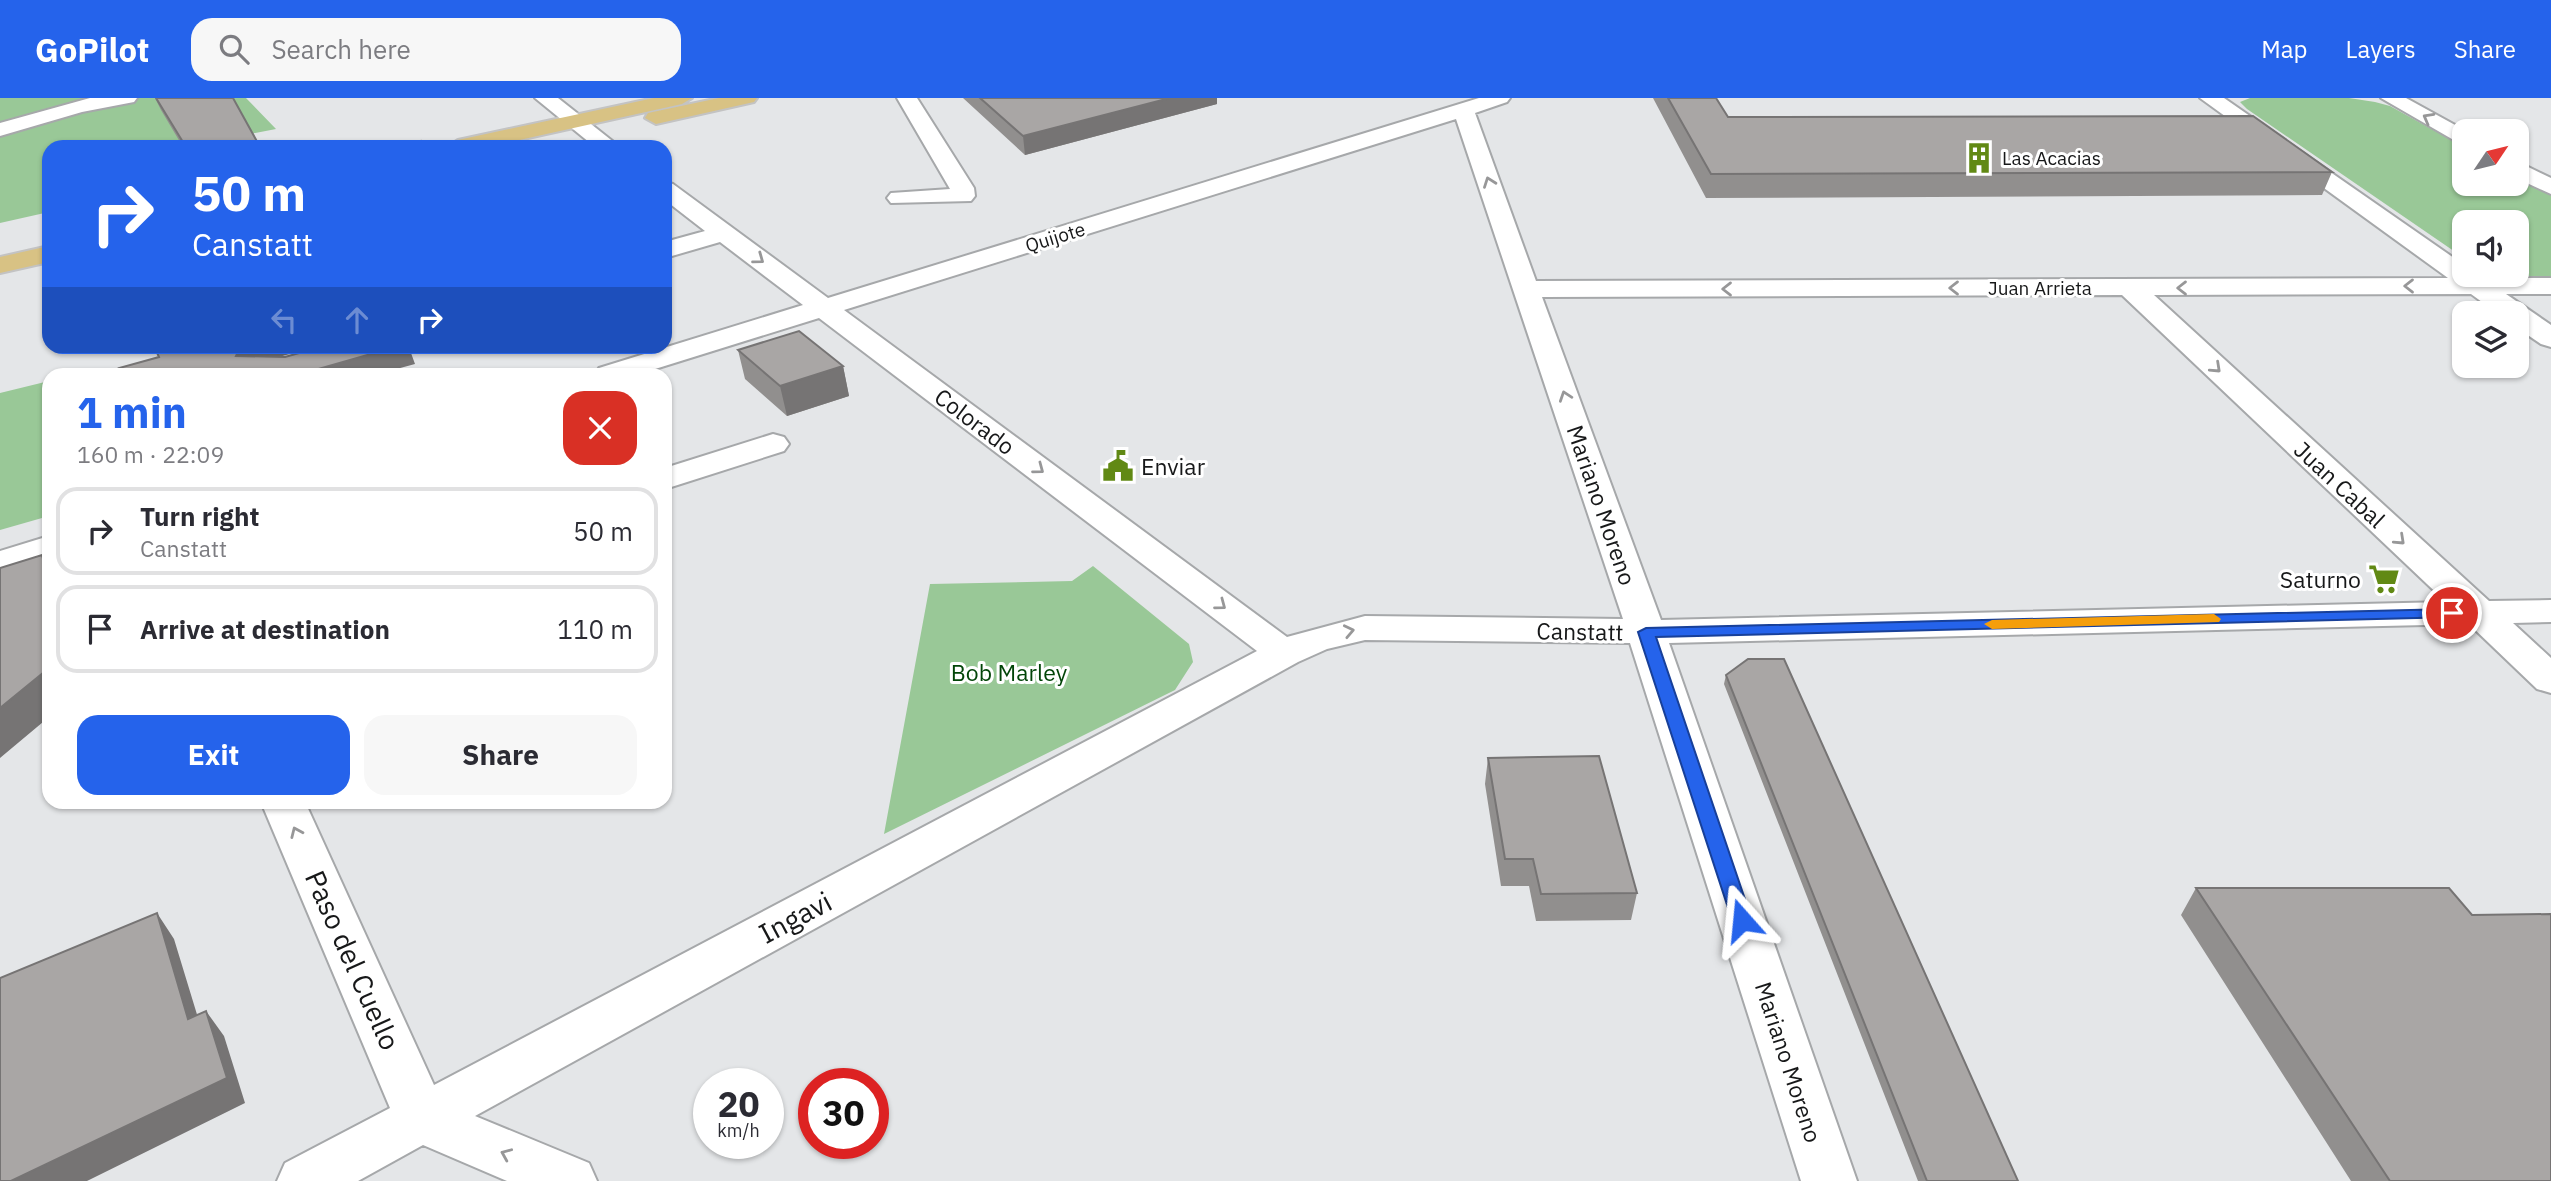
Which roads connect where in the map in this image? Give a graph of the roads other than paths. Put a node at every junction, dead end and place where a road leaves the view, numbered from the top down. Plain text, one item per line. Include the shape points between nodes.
1 (127, 98) edge
2 (545, 98) edge
3 (682, 98) edge
4 (747, 98) edge
5 (907, 98) edge
6 (2210, 98) edge
7 (2391, 98) edge
8 (1481, 102) edge
9 (583, 127) junction
10 (0, 130) edge
11 (2452, 132) edge
12 (502, 140) edge
13 (545, 140) edge
14 (600, 140) edge
15 (2529, 175) edge
16 (2551, 187) edge
17 (672, 194) edge
18 (899, 198) dead end
19 (724, 233) junction
20 (42, 238) edge
21 (0, 247) edge
22 (672, 248) edge
23 (42, 255) edge
24 (0, 264) edge
25 (2452, 269) edge
26 (2452, 286) edge
27 (2529, 286) edge
28 (2551, 286) edge
29 (2477, 287) edge
30 (2130, 288) junction
31 (1528, 289) junction
32 (2497, 301) edge
33 (825, 308) junction
34 (2529, 323) edge
35 (2551, 338) edge
36 (630, 368) edge
37 (773, 444) dead end
38 (672, 477) edge
39 (42, 549) edge
40 (0, 562) edge
41 (2551, 611) edge
42 (2478, 613) junction
43 (1646, 632) junction
44 (1284, 653) junction
45 (2551, 680) edge
46 (286, 809) edge
47 (422, 1119) junction
48 (305, 1181) edge
49 (569, 1181) edge
50 (1829, 1181) edge

1 - 10 street via 79,106
2 - 9 street
3 - 9 main road
4 - 9 main road
5 - 18 street via 963,196
6 - 25 street
11 -> 7 street
31 -> 8 street, Mariano Moreno
8 - 33 street, Quijote
9 - 12 main road
9 - 13 main road
9 - 14 street
15 - 16 street
17 - 19 street, Colorado
19 - 22 street
19 -> 33 street, Colorado
20 - 21 main road
23 - 24 main road
26 -> 30 street, Juan Arrieta
27 - 28 street, Juan Arrieta
29 - 32 street
30 -> 31 street, Juan Arrieta
30 -> 42 street, Juan Cabal
43 -> 31 street, Mariano Moreno
33 - 36 street, Quijote
33 -> 44 street, Colorado
34 - 35 street
37 - 38 street
39 - 40 street
41 - 42 street, Canstatt
42 - 43 street, Canstatt
42 - 45 street, Juan Cabal
44 -> 43 street, Canstatt via 1307,641 1364,628
43 - 50 street, Mariano Moreno
44 - 47 street, Ingavi
47 -> 46 street, Paso del Cuello
47 - 48 street, Ingavi
49 -> 47 street

